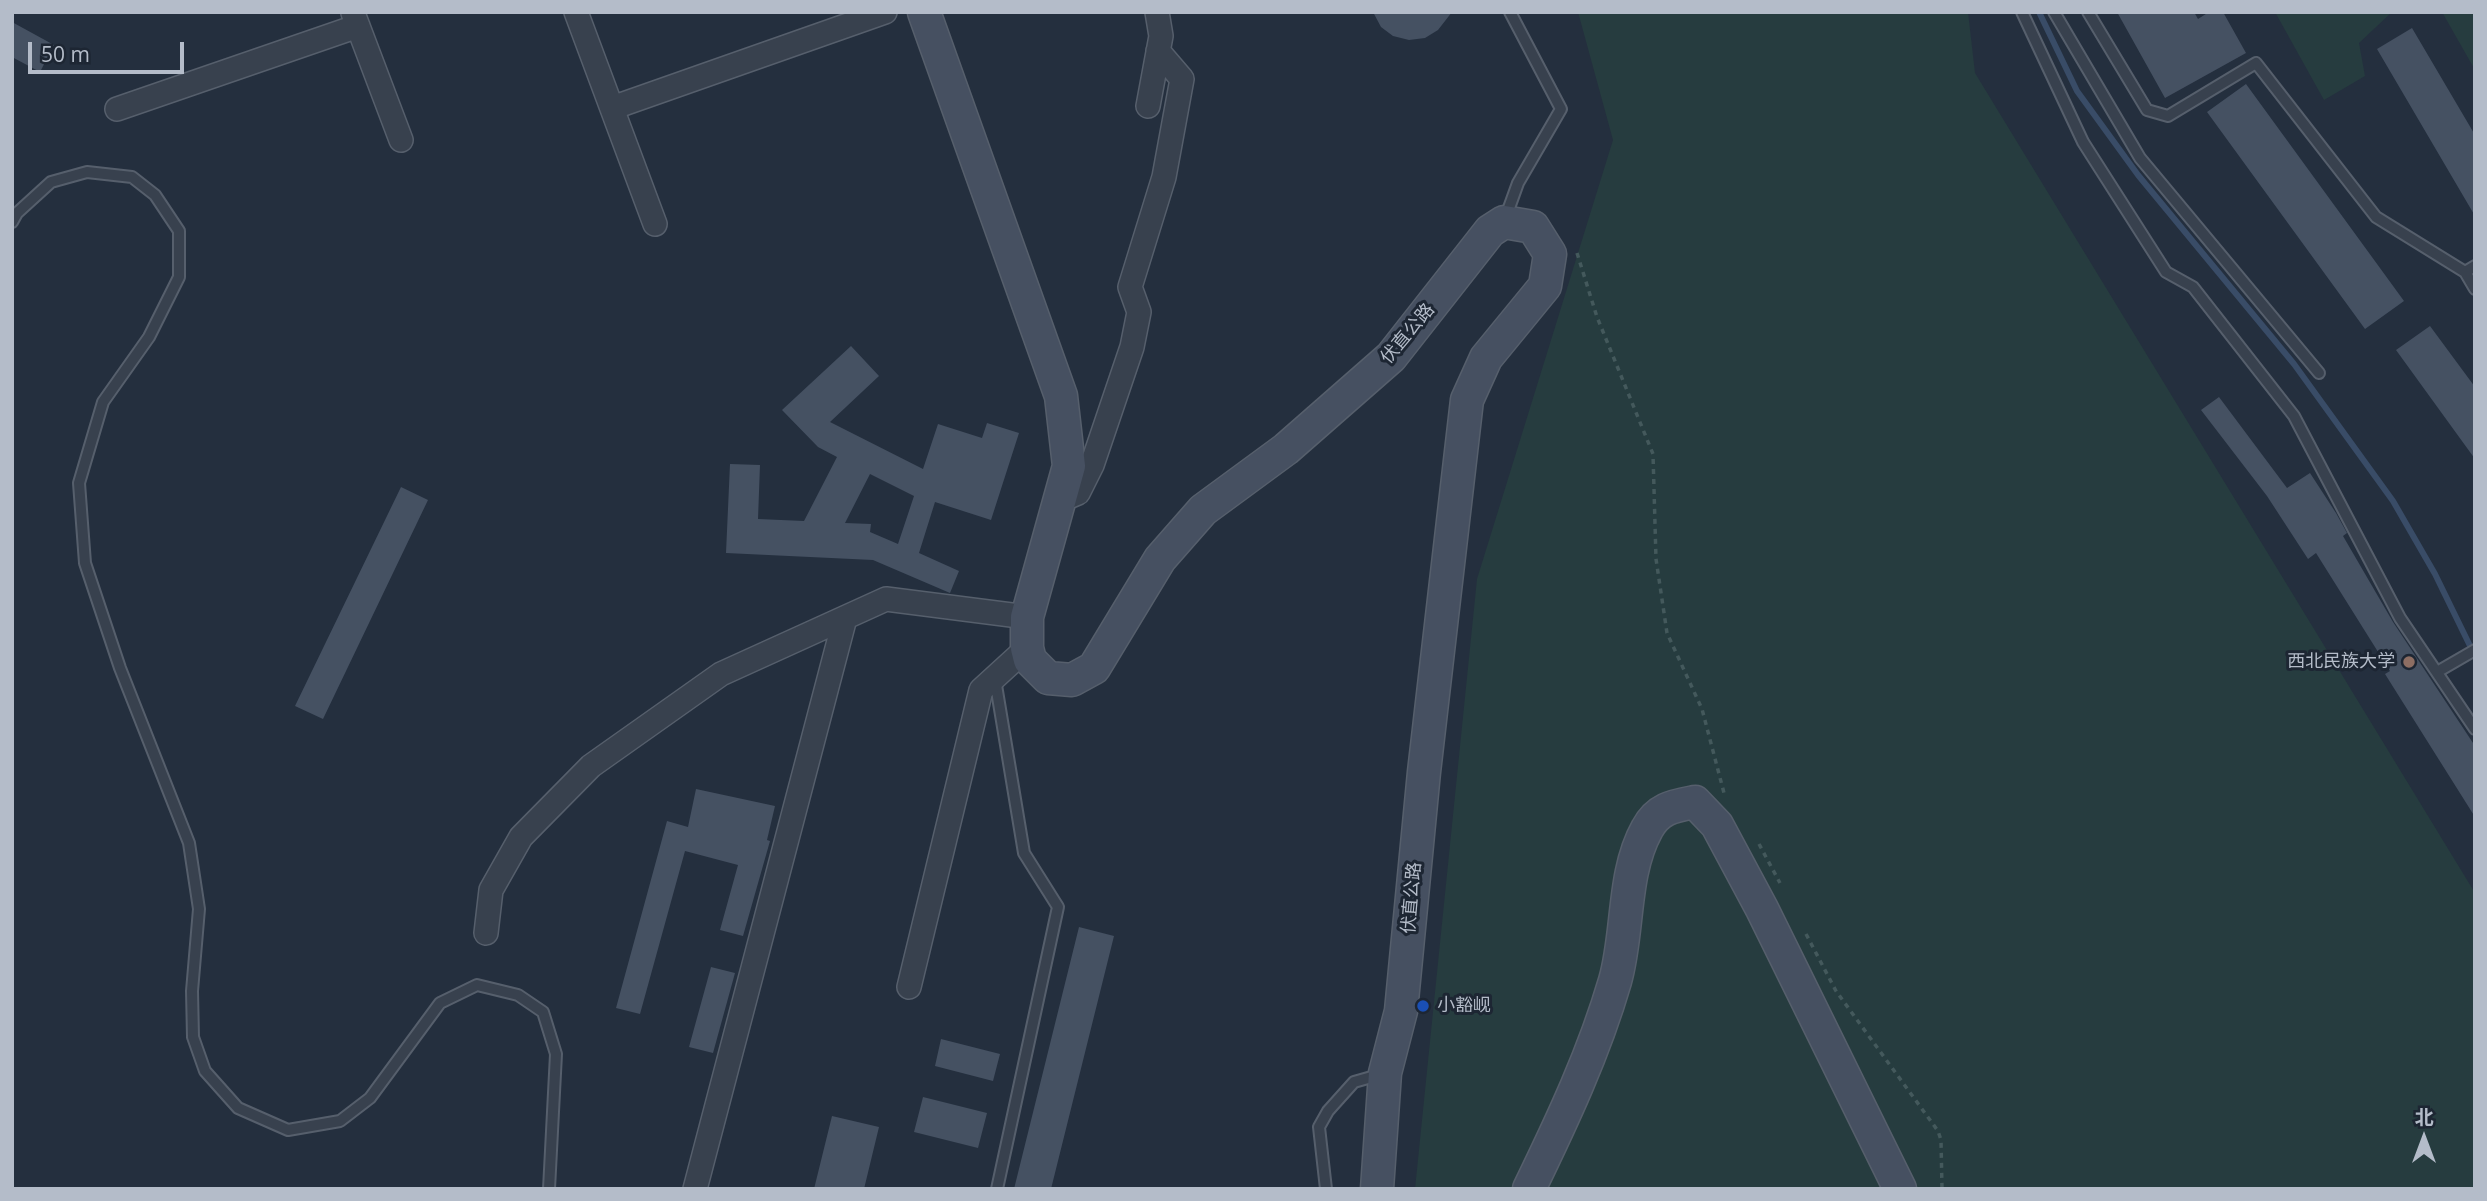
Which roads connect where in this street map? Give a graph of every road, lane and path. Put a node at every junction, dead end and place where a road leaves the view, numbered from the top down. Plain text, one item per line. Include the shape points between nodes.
1 (576, 12) edge
2 (886, 12) edge
3 (924, 12) edge
4 (1157, 12) edge
5 (1510, 12) edge
6 (2022, 12) edge
7 (2054, 12) edge
8 (2088, 12) edge
9 (355, 19) edge
10 (1158, 51) junction
11 (1148, 106) dead end
12 (611, 108) junction
13 (117, 109) dead end
14 (401, 141) dead end
15 (12, 222) edge
16 (1504, 222) junction
17 (654, 224) dead end
18 (1550, 254) junction
19 (2470, 269) edge
20 (2475, 289) edge
21 (2319, 373) dead end
22 (1059, 501) junction
23 (1027, 617) junction
24 (845, 618) junction
25 (1027, 648) junction
26 (2475, 650) edge
27 (2437, 672) junction
28 (995, 677) junction
29 (2475, 729) edge
30 (1717, 825) junction
31 (1755, 838) dead end
32 (1784, 892) dead end
33 (1801, 926) dead end
34 (486, 933) dead end
35 (909, 987) dead end
36 (1385, 1073) junction
37 (549, 1189) edge
38 (695, 1189) edge
39 (997, 1189) edge
40 (1326, 1189) edge
41 (1377, 1189) edge
42 (1529, 1189) edge
43 (1900, 1189) edge
44 (1942, 1189) edge

1 - 12 street
2 - 12 street
3 - 22 main road via 1061,396 1069,466
4 - 10 street
5 - 16 lane via 1561,109 1518,183
6 - 27 lane via 2083,142 2166,272 2193,287 2294,416 2400,618
7 - 21 lane via 2140,158
8 - 19 lane via 2147,110 2168,116 2256,63 2376,217
9 - 13 street
9 - 14 street
10 - 11 street
10 - 22 street via 1182,79 1164,177 1130,287 1139,312 1134,335 1092,466 1078,493
12 - 17 street
15 - 37 lane via 51,182 87,172 132,177 155,195 179,231 179,277 149,337 103,402 79,483 85,563 120,668 189,843 199,909 193,1037 205,1071 238,1108 288,1130 340,1121 370,1098 439,1003 477,985 518,995 543,1012 556,1054
16 - 18 main road via 1533,227
16 - 25 main road, 伏直公路 via 1490,232 1391,357 1286,449 1203,510 1160,559 1084,676 1060,681 1038,670
18 - 30 path via 1577,253 1597,317 1653,454 1656,559 1667,633 1702,709 1716,761 1726,800
18 - 36 main road, 伏直公路 via 1545,286 1486,359 1467,400 1401,1011
19 - 20 lane
22 - 23 main road
23 - 24 street via 886,599
23 - 25 main road
24 - 34 street via 721,674 591,766 521,837 491,890
24 - 38 street
25 - 28 street
26 - 27 lane
27 - 29 lane
28 - 35 street via 981,690
28 - 39 lane via 1024,853 1058,907
30 - 42 main road via 1695,802 1665,807 1647,828 1636,862 1616,978 1590,1057
30 - 43 main road
31 - 32 path
33 - 44 path via 1836,991 1938,1130
36 - 40 lane via 1354,1082 1319,1127
36 - 41 main road, 伏直公路

